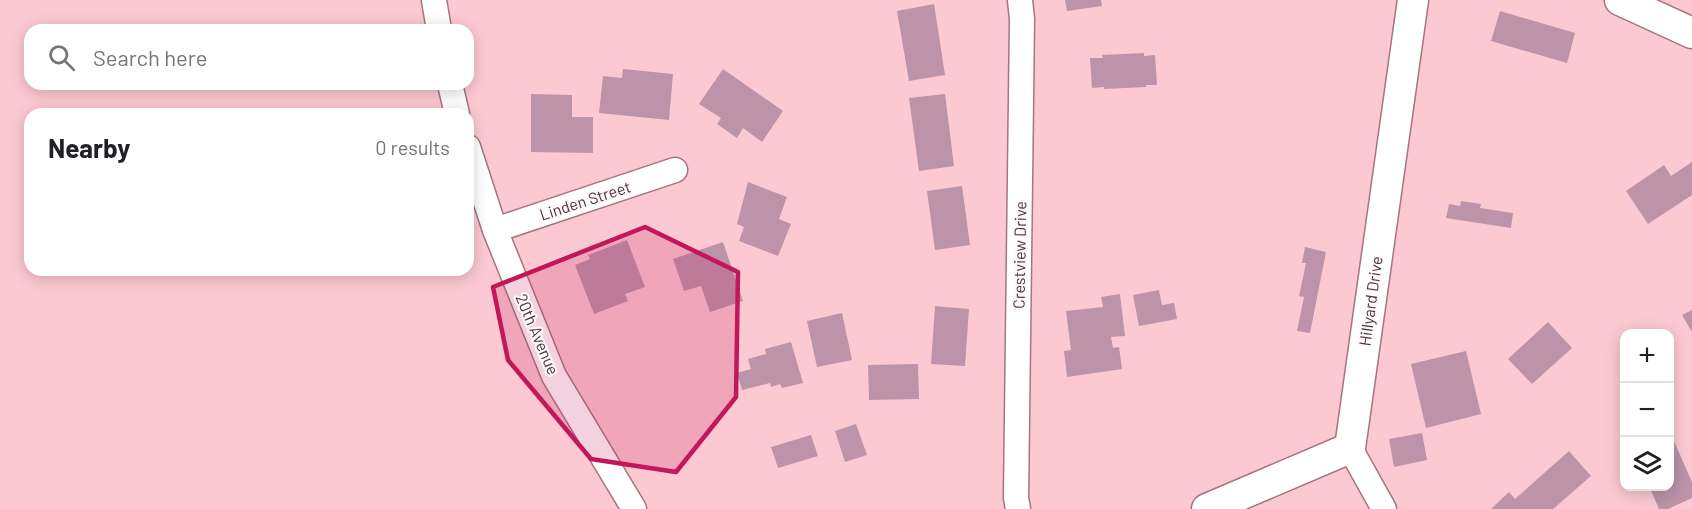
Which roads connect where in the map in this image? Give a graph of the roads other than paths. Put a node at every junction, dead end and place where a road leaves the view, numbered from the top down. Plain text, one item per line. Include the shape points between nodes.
1 (434, 0) edge
2 (1020, 0) edge
3 (1413, 0) edge
4 (1620, 0) edge
5 (438, 24) edge
6 (1692, 33) edge
7 (451, 90) edge
8 (456, 108) edge
9 (474, 165) edge
10 (675, 170) dead end
11 (495, 230) junction
12 (1350, 448) junction
13 (634, 509) edge
14 (1018, 509) edge
15 (1207, 509) edge
16 (1384, 509) edge

1 - 5 street
2 - 14 street, Crestview Drive
3 - 12 street, Hillyard Drive
4 - 6 street
7 - 8 street
9 - 11 street, 20th Avenue
10 - 11 street, Linden Street
11 - 13 street, 20th Avenue via 554,376
12 - 15 street
12 - 16 street

